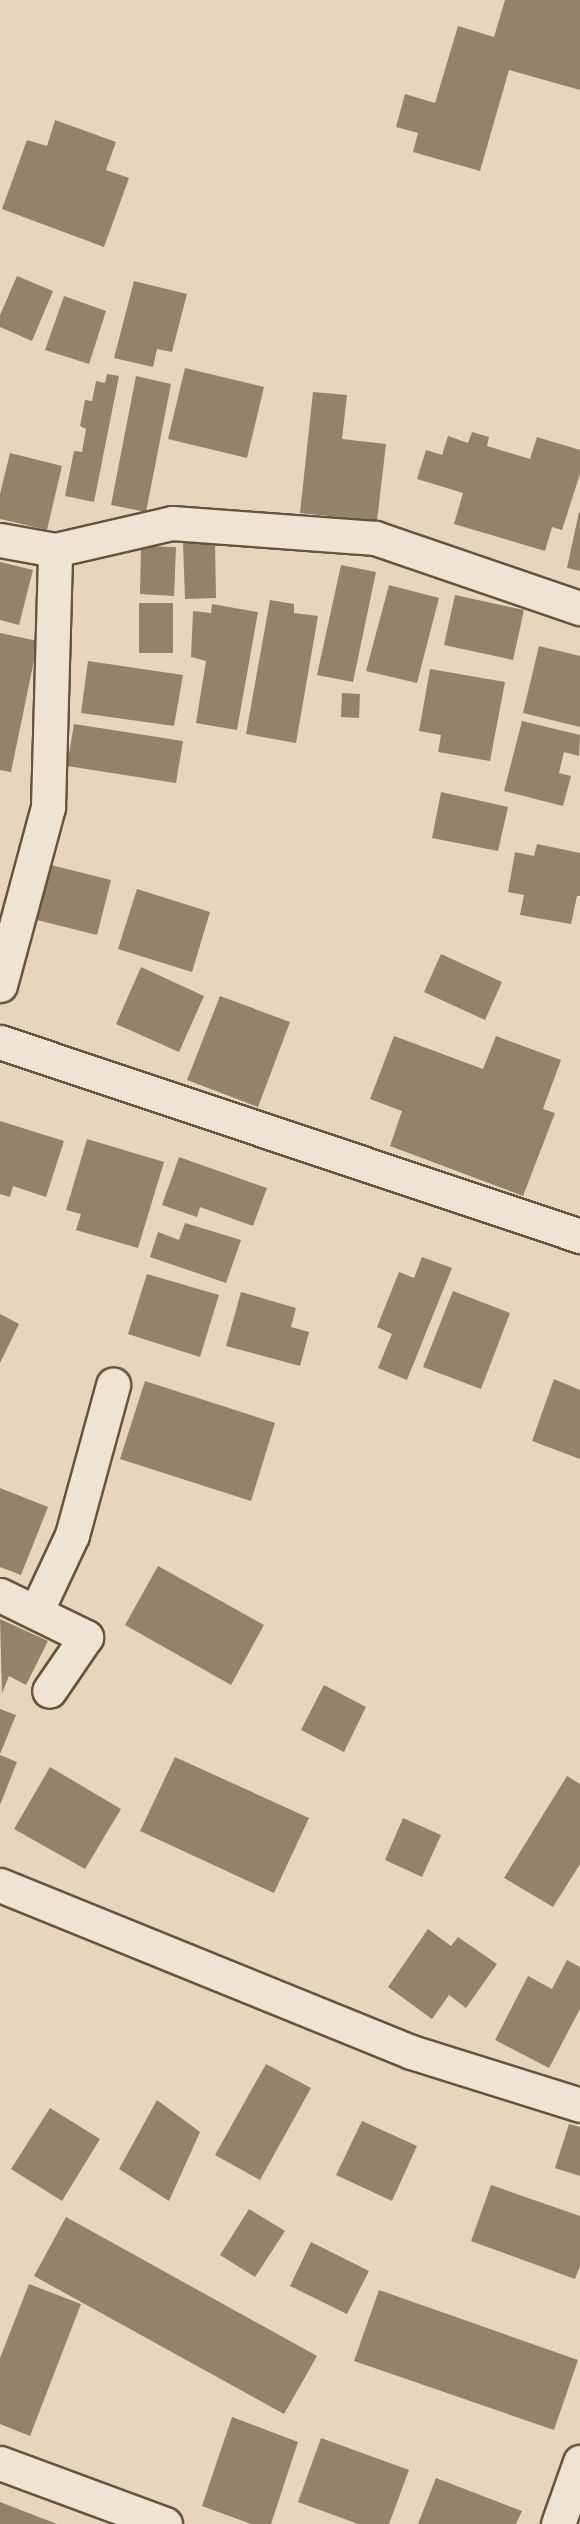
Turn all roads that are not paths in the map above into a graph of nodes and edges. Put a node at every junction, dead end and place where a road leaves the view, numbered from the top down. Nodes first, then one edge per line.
1 (0, 540) edge
2 (55, 550) junction
3 (580, 608) edge
4 (0, 985) edge
5 (0, 1042) edge
6 (580, 1236) edge
7 (112, 1385) dead end
8 (0, 1595) edge
9 (36, 1612) junction
10 (49, 1691) dead end
11 (0, 1885) edge
12 (580, 2105) edge
13 (580, 2462) edge
14 (0, 2463) edge
15 (165, 2524) edge
16 (558, 2524) edge

1 - 2 street
2 - 3 street
2 - 4 street
5 - 6 street
7 - 9 street
8 - 9 street
9 - 10 street
11 - 12 street
13 - 16 street
14 - 15 street

